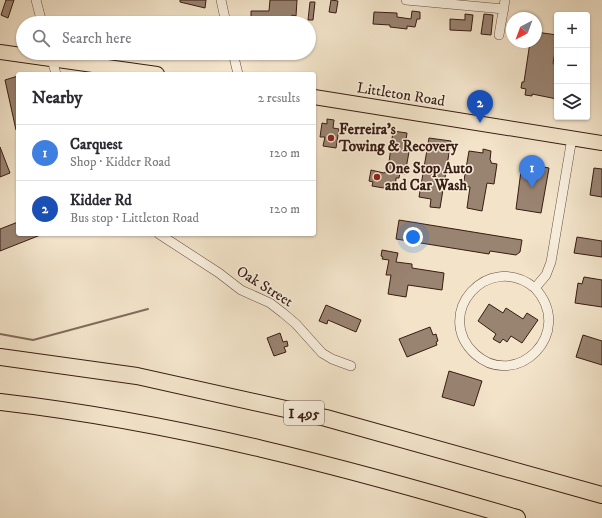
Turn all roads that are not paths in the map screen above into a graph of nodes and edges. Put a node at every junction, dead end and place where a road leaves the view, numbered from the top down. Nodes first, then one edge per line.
1 (36, 0) edge
2 (221, 0) edge
3 (406, 0) edge
4 (504, 4) edge
5 (40, 16) edge
6 (224, 16) edge
7 (499, 35) dead end
8 (0, 52) edge
9 (16, 53) edge
10 (52, 60) edge
11 (75, 60) edge
12 (235, 60) edge
13 (55, 72) edge
14 (145, 72) edge
15 (238, 72) edge
16 (316, 97) edge
17 (572, 138) junction
18 (602, 143) edge
19 (162, 236) edge
20 (535, 288) junction
21 (0, 357) edge
22 (352, 366) dead end
23 (0, 402) edge
24 (602, 495) edge
25 (518, 518) edge

1 - 5 street
2 - 6 street
3 - 4 street
4 - 7 street
8 - 9 main road
10 - 13 street
11 - 14 main road
12 - 15 street
16 - 17 main road, Littleton Road
17 - 18 main road, Littleton Road
17 - 20 street
19 - 22 street, Oak Street
20 - 20 street
21 - 24 highway, I 495
23 - 25 highway

